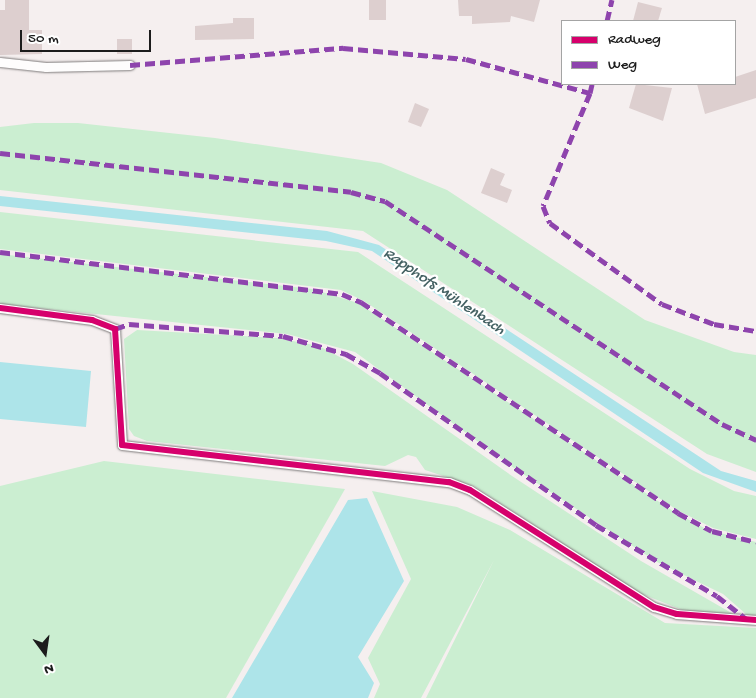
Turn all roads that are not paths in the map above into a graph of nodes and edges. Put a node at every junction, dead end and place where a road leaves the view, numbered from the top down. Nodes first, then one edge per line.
1 (0, 62) edge
2 (130, 64) dead end
3 (0, 308) edge
4 (756, 620) edge

1 - 2 lane
3 - 4 lane

